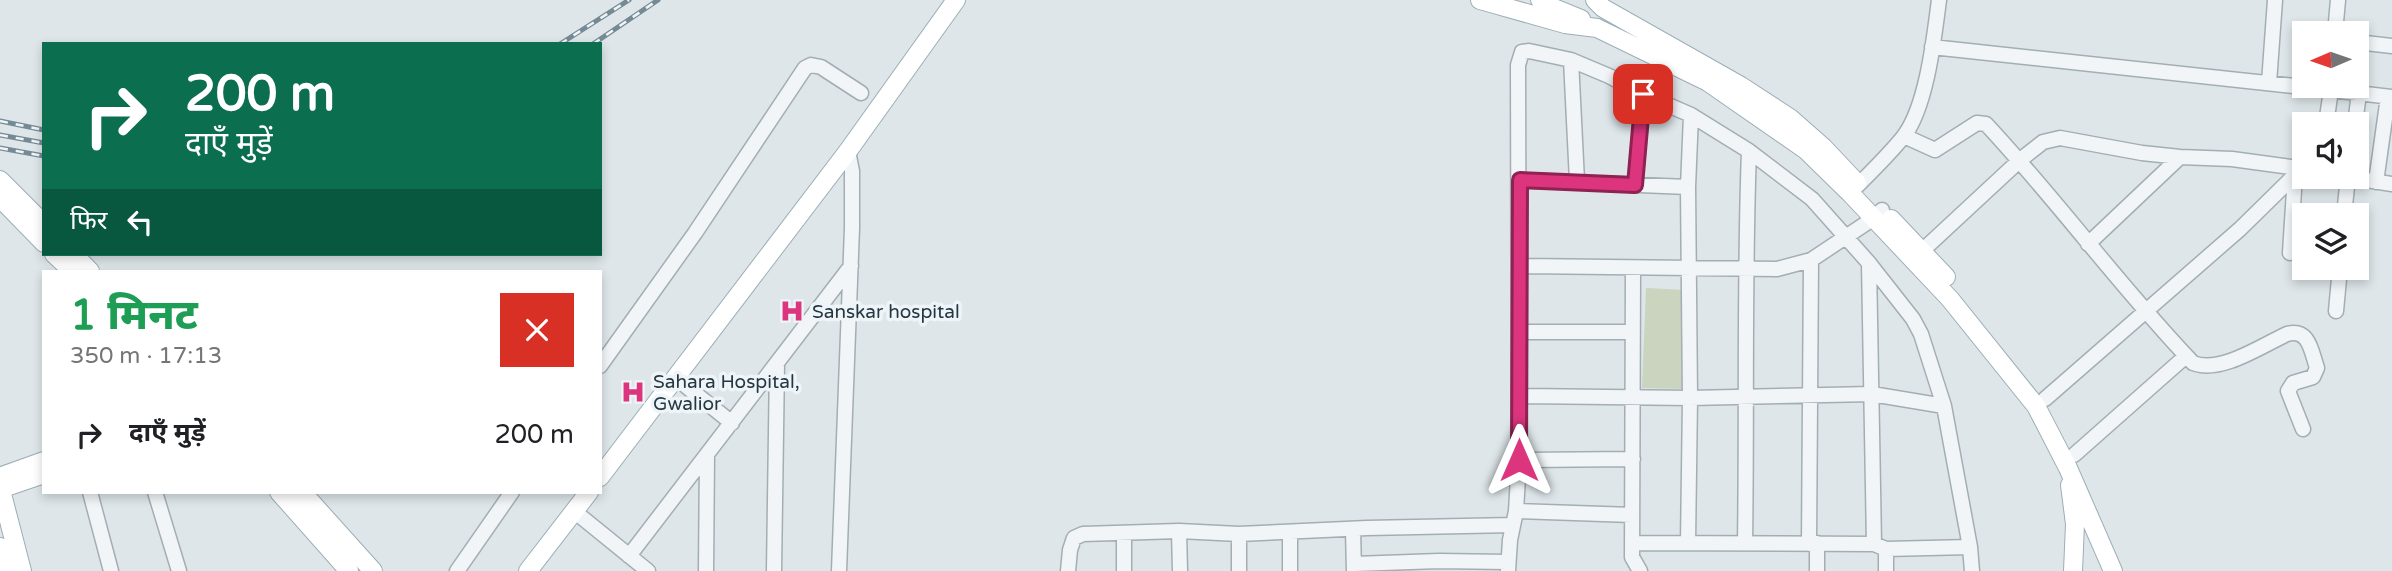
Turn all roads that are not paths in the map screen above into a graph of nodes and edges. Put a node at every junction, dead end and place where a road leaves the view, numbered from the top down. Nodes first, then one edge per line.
1 (956, 0) edge
2 (1480, 0) edge
3 (1540, 0) edge
4 (1939, 0) edge
5 (2275, 0) edge
6 (2338, 0) edge
7 (1587, 5) edge
8 (2337, 21) edge
9 (1597, 28) junction
10 (2370, 43) edge
11 (2392, 46) edge
12 (1932, 47) junction
13 (1572, 60) junction
14 (2269, 83) junction
15 (2292, 85) edge
16 (861, 93) dead end
17 (1643, 94) junction
18 (2370, 94) edge
19 (2390, 97) edge
20 (1691, 115) junction
21 (1904, 136) junction
22 (848, 151) junction
23 (1749, 151) junction
24 (2180, 158) junction
25 (2020, 160) junction
26 (2292, 169) edge
27 (0, 180) edge
28 (1520, 180) junction
29 (2292, 180) edge
30 (1577, 181) junction
31 (2369, 181) edge
32 (2376, 182) junction
33 (2392, 184) edge
34 (1635, 185) junction
35 (1688, 187) junction
36 (1854, 189) junction
37 (2299, 189) edge
38 (0, 198) edge
39 (0, 208) edge
40 (1878, 214) junction
41 (42, 222) edge
42 (1845, 236) junction
43 (42, 241) edge
44 (2088, 244) junction
45 (42, 251) edge
46 (1922, 251) junction
47 (2290, 253) dead end
48 (47, 256) edge
49 (56, 256) edge
50 (75, 256) edge
51 (1811, 260) junction
52 (1869, 263) junction
53 (851, 266) junction
54 (1520, 266) junction
55 (1633, 268) junction
56 (1688, 268) junction
57 (60, 270) edge
58 (71, 270) edge
59 (89, 270) edge
60 (1745, 271) junction
61 (2339, 280) edge
62 (2143, 311) junction
63 (2336, 311) dead end
64 (1520, 332) junction
65 (1633, 332) junction
66 (2186, 356) junction
67 (602, 363) edge
68 (778, 363) junction
69 (677, 378) junction
70 (1872, 394) junction
71 (1519, 396) junction
72 (1748, 396) junction
73 (1810, 396) junction
74 (1633, 397) junction
75 (1690, 398) junction
76 (2045, 399) junction
77 (1944, 406) junction
78 (732, 423) junction
79 (2303, 429) dead end
80 (707, 454) junction
81 (1633, 459) junction
82 (1519, 460) junction
83 (2071, 461) junction
84 (42, 462) edge
85 (602, 474) edge
86 (42, 475) edge
87 (2, 485) edge
88 (91, 494) edge
89 (156, 494) edge
90 (281, 494) edge
91 (304, 494) edge
92 (511, 494) edge
93 (587, 494) edge
94 (574, 511) junction
95 (1632, 515) junction
96 (1515, 518) junction
97 (1353, 530) junction
98 (1179, 531) junction
99 (1290, 532) junction
100 (1124, 533) junction
101 (1239, 534) junction
102 (1632, 543) junction
103 (1688, 543) junction
104 (1745, 543) junction
105 (1813, 544) junction
106 (0, 547) edge
107 (1880, 547) junction
108 (1970, 547) junction
109 (629, 556) junction
110 (1460, 566) edge
111 (1508, 567) edge
112 (1354, 568) edge
113 (6, 571) edge
114 (22, 571) edge
115 (111, 571) edge
116 (179, 571) edge
117 (349, 571) edge
118 (373, 571) edge
119 (457, 571) edge
120 (528, 571) edge
121 (648, 571) edge
122 (706, 571) edge
123 (774, 571) edge
124 (839, 571) edge
125 (1068, 571) edge
126 (1124, 571) edge
127 (1180, 571) edge
128 (1239, 571) edge
129 (1290, 571) edge
130 (1640, 571) edge
131 (1817, 571) edge
132 (1886, 571) edge
133 (1972, 571) edge
134 (2074, 571) edge
135 (2113, 571) edge
136 (2125, 571) edge

1 - 22 main road
2 - 9 main road
3 - 7 main road
4 - 12 street
5 - 14 street
6 - 8 street
7 - 9 main road
7 - 36 main road
9 - 36 main road
10 - 11 street
12 - 14 street
12 - 21 street
13 - 17 street
13 - 28 street
13 - 30 street
14 - 15 street
16 - 67 street
17 - 20 street
17 - 34 street
18 - 19 street
19 - 32 street
20 - 23 street
20 - 35 street
21 - 25 street
21 - 36 street
22 - 53 street
22 - 69 main road
23 - 42 street
23 - 60 street
24 - 25 street
24 - 26 street
24 - 44 street
25 - 44 street
25 - 46 street
27 - 41 main road
28 - 30 street
28 - 54 street
29 - 62 street
30 - 34 street
31 - 32 street
32 - 33 street
34 - 35 street
35 - 56 street
36 - 40 main road
37 - 47 street
38 - 43 main road
39 - 45 street
40 - 42 street
40 - 46 main road
40 - 83 main road
42 - 51 street
42 - 52 street
44 - 62 street
46 - 76 main road
48 - 57 street
49 - 58 main road
50 - 59 main road
51 - 60 street
51 - 73 street
52 - 70 street
52 - 77 street
53 - 68 street
53 - 124 street
54 - 55 street
54 - 64 street
55 - 56 street
55 - 65 street
56 - 60 street
56 - 75 street
60 - 72 street
61 - 63 street
62 - 66 street
62 - 76 street
64 - 65 street
64 - 71 street
65 - 74 street
66 - 79 street
66 - 83 street
68 - 78 street
68 - 123 street
69 - 78 street
69 - 85 main road
70 - 73 street
70 - 77 street
70 - 107 street
71 - 74 street
71 - 82 street
72 - 73 street
72 - 75 street
72 - 104 street
73 - 105 street
74 - 75 street
74 - 81 street
75 - 103 street
76 - 83 main road
77 - 108 street
78 - 80 street
80 - 109 street
80 - 122 street
81 - 82 street
81 - 95 street
82 - 96 street
83 - 134 main road
83 - 135 main road
83 - 136 main road
84 - 87 main road
86 - 87 main road
87 - 114 main road
88 - 115 street
89 - 116 street
90 - 117 main road
91 - 118 main road
92 - 119 street
93 - 94 main road
94 - 109 street
94 - 120 main road
95 - 96 street
95 - 102 street
96 - 97 street
96 - 111 street
97 - 99 street
97 - 112 street
98 - 100 street
98 - 101 street
98 - 127 street
99 - 101 street
99 - 129 street
100 - 125 street
100 - 126 street
101 - 128 street
102 - 103 street
102 - 130 street
103 - 104 street
104 - 105 street
105 - 107 street
105 - 131 street
106 - 113 main road
107 - 108 street
107 - 132 street
108 - 133 street
109 - 121 street
110 - 111 street
110 - 112 street

